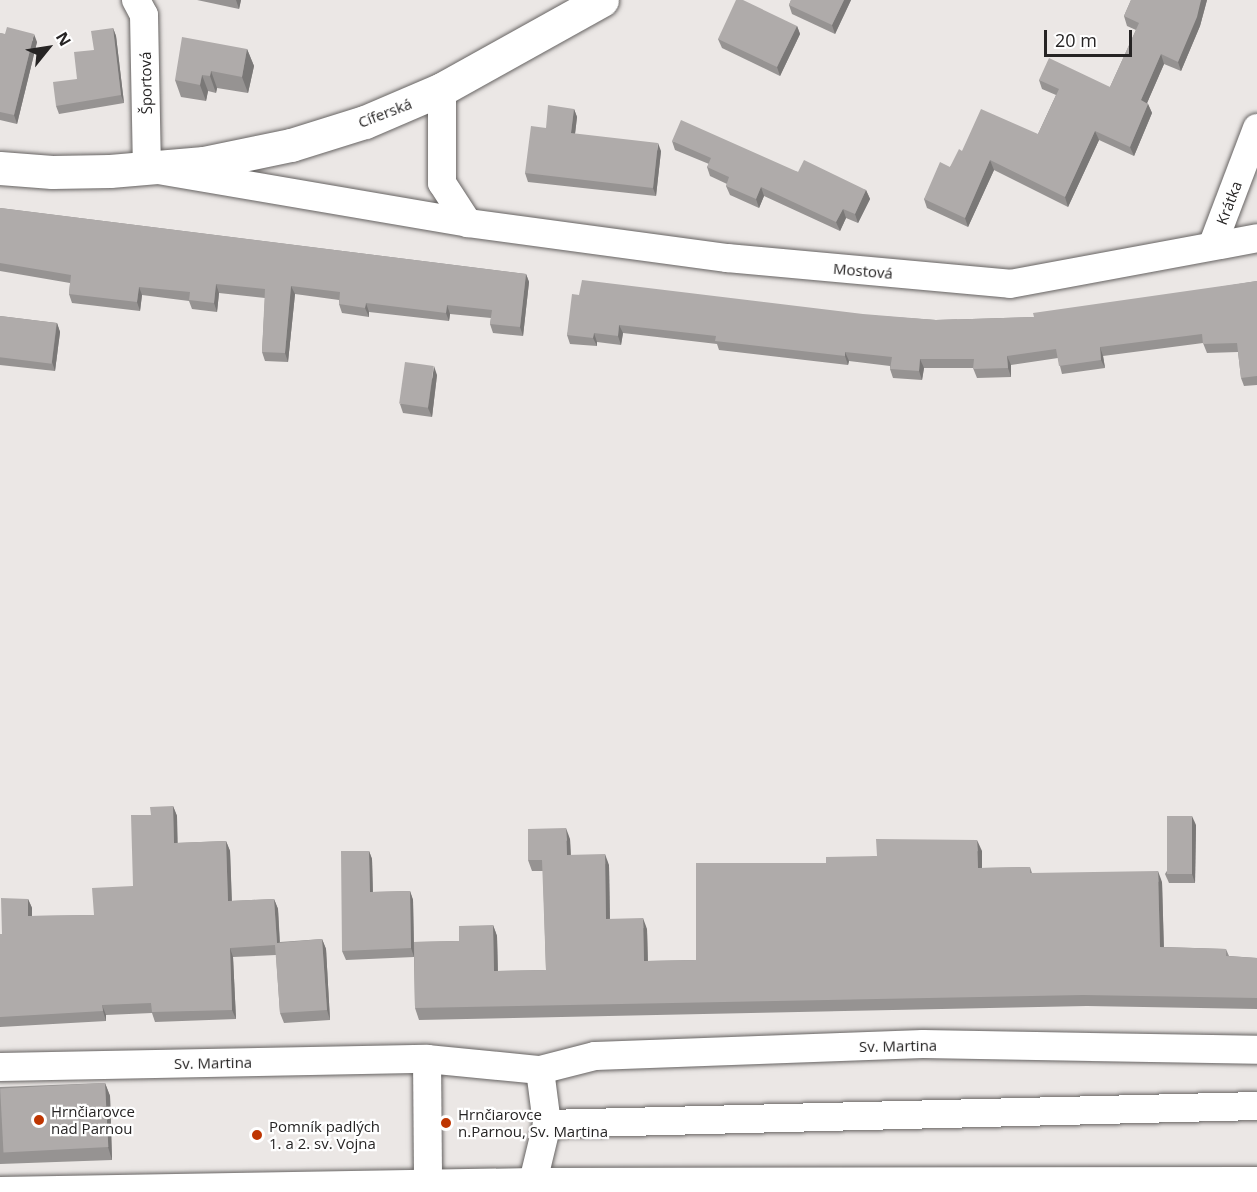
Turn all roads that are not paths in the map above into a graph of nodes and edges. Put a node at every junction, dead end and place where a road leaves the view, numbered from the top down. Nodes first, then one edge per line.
1 (136, 0) edge
2 (602, 0) edge
3 (442, 89) junction
4 (1257, 128) edge
5 (0, 168) edge
6 (147, 168) junction
7 (468, 223) junction
8 (1257, 238) edge
9 (1214, 244) junction
10 (1257, 1050) edge
11 (427, 1059) junction
12 (0, 1067) edge
13 (540, 1070) junction
14 (1257, 1106) edge
15 (547, 1124) junction
16 (1257, 1181) edge
17 (428, 1186) junction
18 (533, 1187) edge
19 (0, 1191) edge

1 - 6 street, Športová
2 - 3 street, Cíferská
3 - 6 street, Cíferská
3 - 7 street
4 - 9 street, Krátka
5 - 6 street, Cíferská
6 - 7 street, Cíferská
7 - 9 street, Mostová
8 - 9 street, Mostová
10 - 13 street, Sv. Martina
11 - 12 street, Sv. Martina
11 - 13 street, Sv. Martina
11 - 17 street
13 - 15 street
14 - 15 street
15 - 18 street
16 - 18 street
17 - 18 street
17 - 19 street

